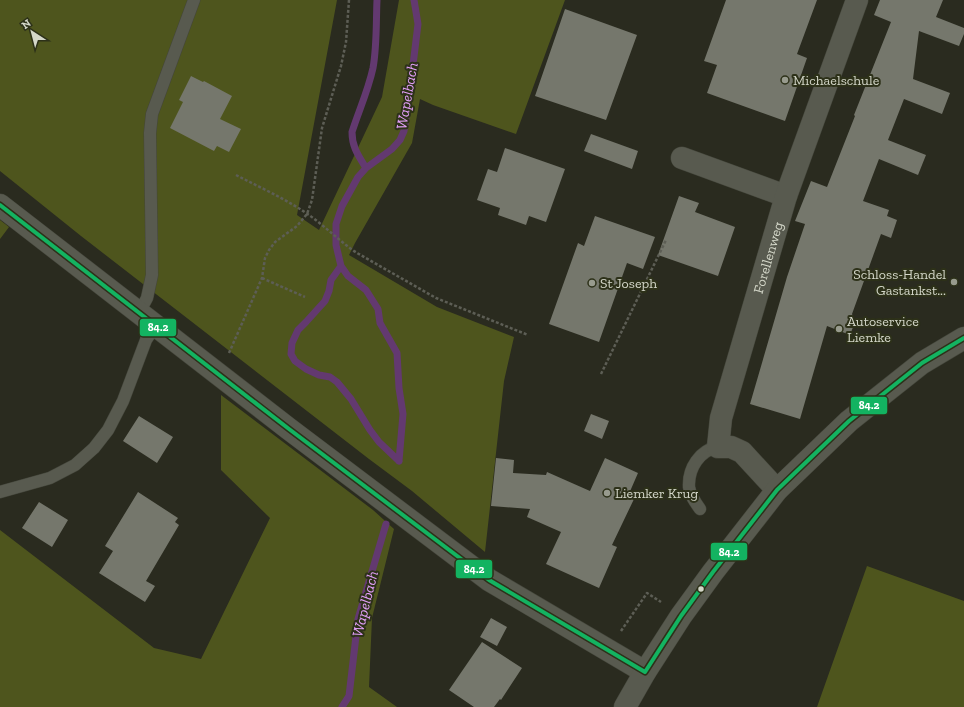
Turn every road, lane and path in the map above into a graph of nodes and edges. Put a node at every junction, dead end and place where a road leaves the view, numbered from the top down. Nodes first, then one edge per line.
1 (194, 0) edge
2 (349, 0) edge
3 (857, 0) edge
4 (682, 158) dead end
5 (236, 175) dead end
6 (786, 196) junction
7 (0, 205) edge
8 (307, 214) junction
9 (666, 240) dead end
10 (262, 278) junction
11 (306, 296) dead end
12 (148, 319) junction
13 (528, 335) dead end
14 (964, 338) edge
15 (220, 374) junction
16 (601, 374) dead end
17 (718, 447) junction
18 (777, 490) junction
19 (0, 492) edge
20 (700, 509) dead end
21 (647, 593) dead end
22 (609, 650) junction
23 (645, 672) junction
24 (625, 707) edge

1 - 12 lane
2 - 8 path
3 - 6 street, Forellenweg
4 - 6 street
5 - 8 path
6 - 17 street, Forellenweg
7 - 12 street
8 - 10 path
8 - 13 path
9 - 16 path
10 - 11 path
10 - 15 path
12 - 15 street
12 - 19 lane
14 - 18 street
15 - 22 street
17 - 18 street
17 - 20 lane
18 - 23 street
21 - 22 path
22 - 23 street
23 - 24 street

